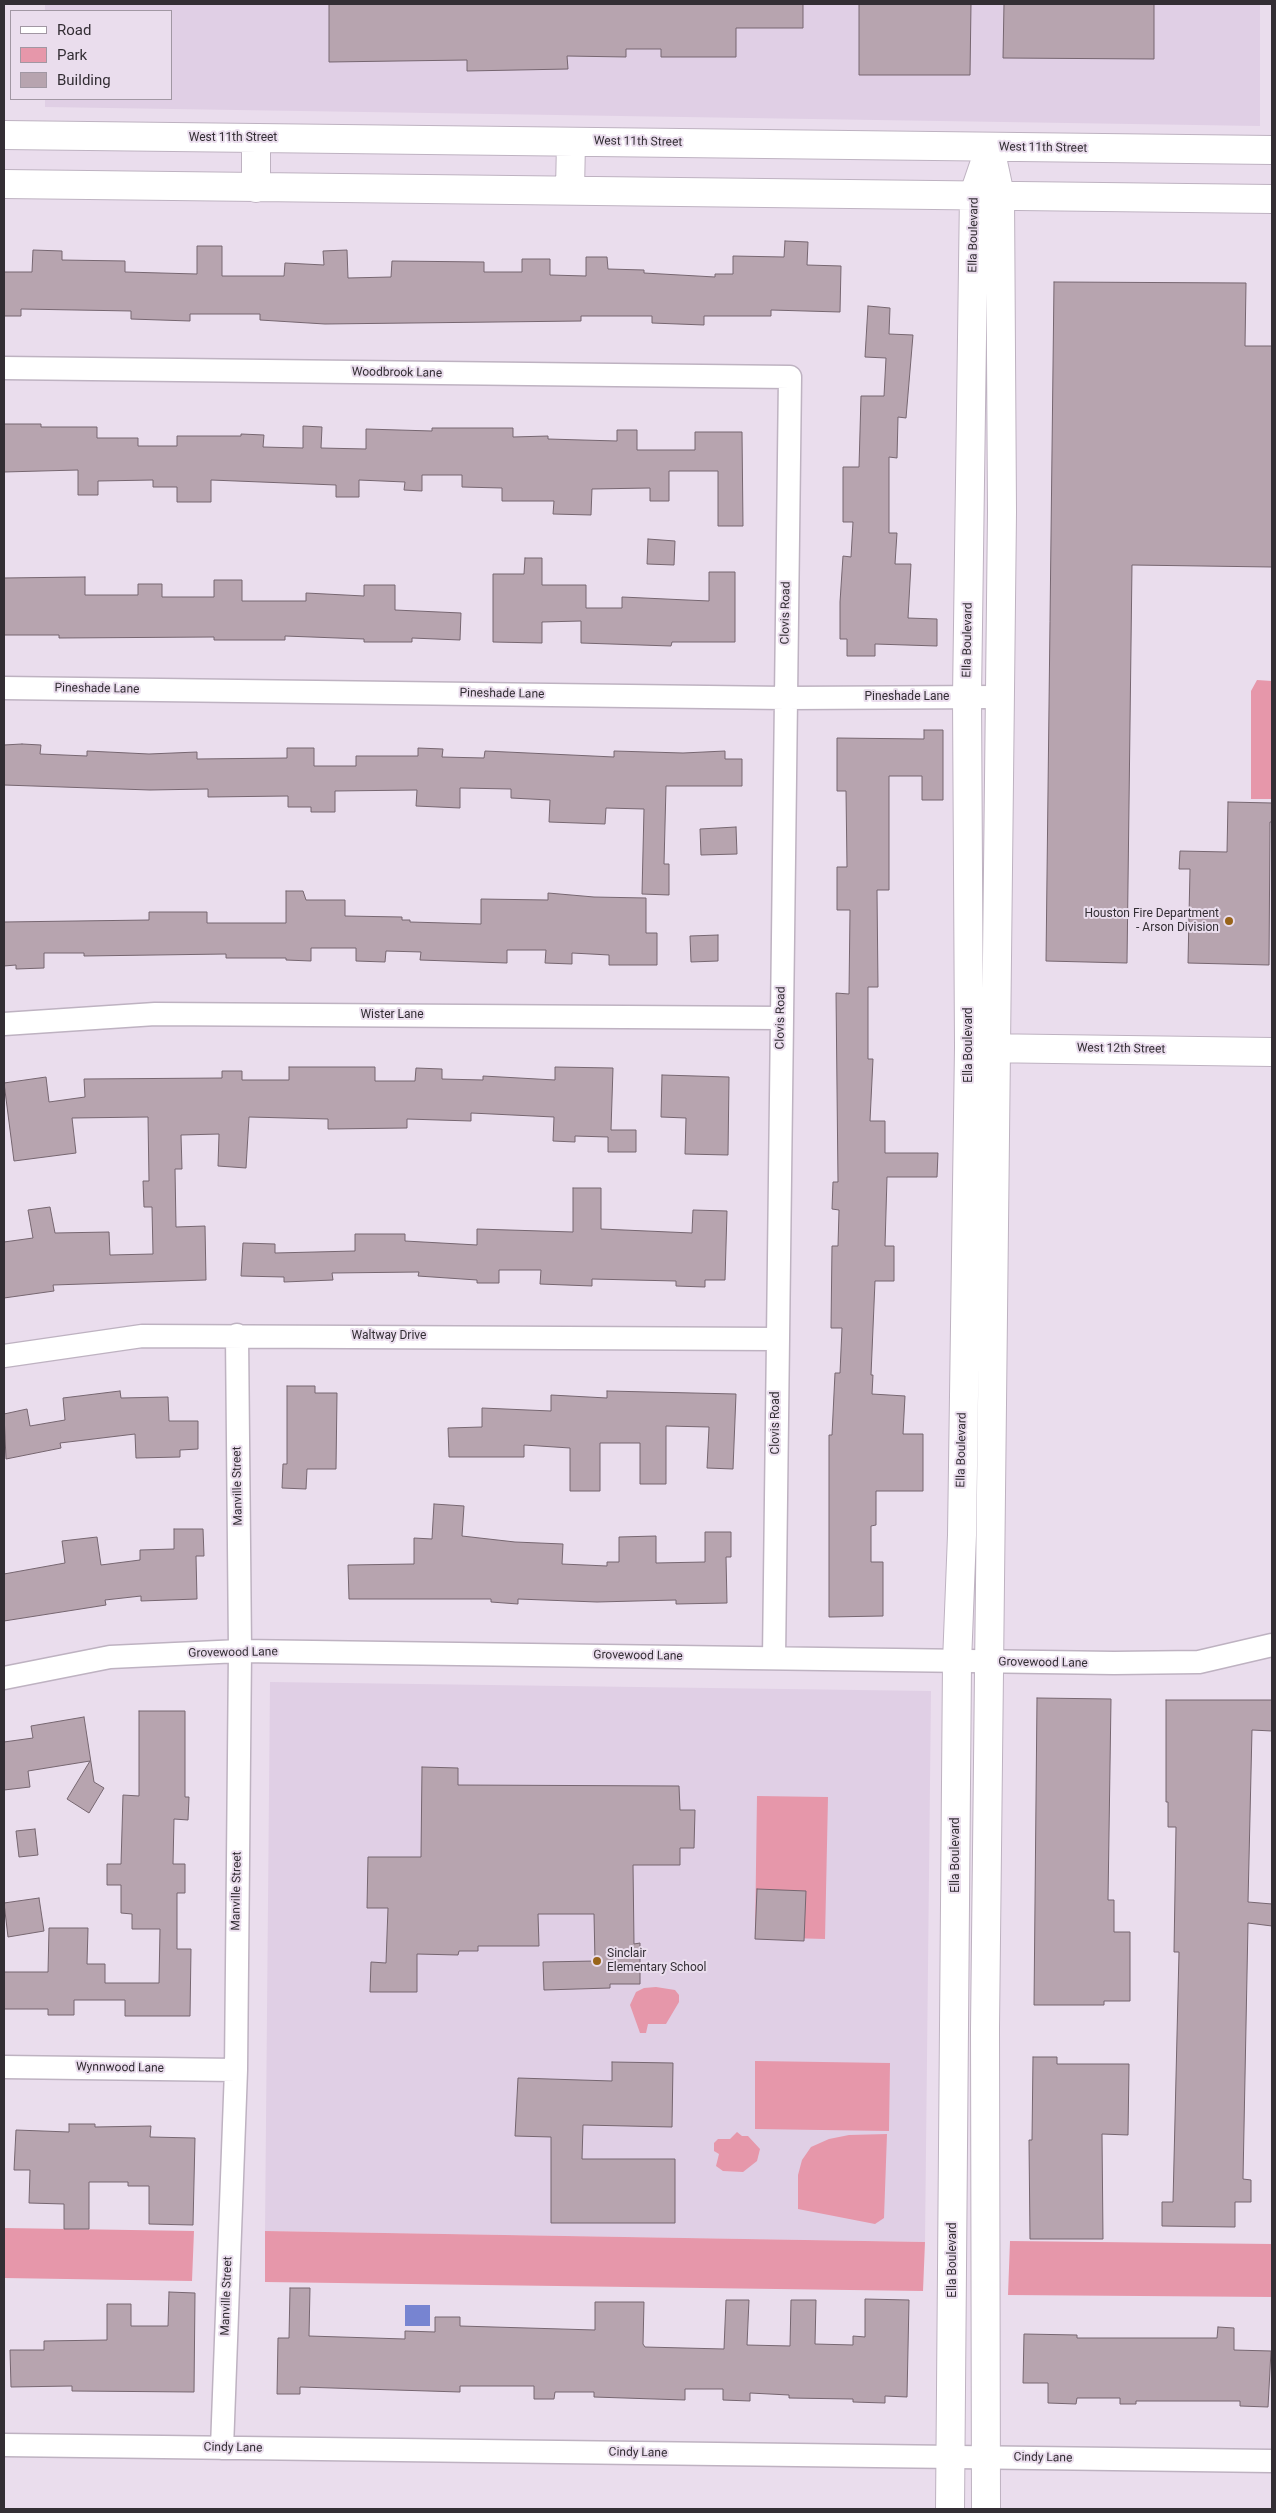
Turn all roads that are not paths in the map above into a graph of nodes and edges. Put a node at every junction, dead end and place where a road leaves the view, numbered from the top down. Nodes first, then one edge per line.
1 (4, 135) edge
2 (256, 138) junction
3 (571, 142) junction
4 (990, 147) junction
5 (1272, 150) edge
6 (4, 184) edge
7 (256, 188) junction
8 (570, 190) junction
9 (987, 195) junction
10 (1272, 198) edge
11 (4, 368) edge
12 (790, 377) joint
13 (4, 688) edge
14 (967, 697) junction
15 (1000, 697) junction
16 (785, 698) junction
17 (781, 1018) junction
18 (4, 1024) edge
19 (970, 1047) junction
20 (998, 1048) junction
21 (1272, 1052) edge
22 (237, 1335) junction
23 (776, 1339) junction
24 (4, 1356) edge
25 (1272, 1645) edge
26 (240, 1651) junction
27 (774, 1658) junction
28 (958, 1662) junction
29 (991, 1662) junction
30 (4, 1678) edge
31 (955, 2028) junction
32 (985, 2028) junction
33 (4, 2067) edge
34 (236, 2070) junction
35 (4, 2446) edge
36 (222, 2448) junction
37 (951, 2457) junction
38 (986, 2457) junction
39 (1272, 2461) edge
40 (950, 2509) edge
41 (986, 2509) edge

1 - 2 main road, West 11th Street
2 - 3 main road, West 11th Street
2 - 7 main road
3 - 4 main road, West 11th Street
3 - 8 main road
4 - 5 main road, West 11th Street
4 - 9 main road, Ella Boulevard
6 - 7 main road
7 - 8 main road
8 - 9 main road
9 - 10 main road
9 - 14 main road, Ella Boulevard
9 - 15 main road, Ella Boulevard
11 - 12 street, Woodbrook Lane
12 - 16 street, Clovis Road
13 - 16 street, Pineshade Lane
14 - 15 street, Pineshade Lane
14 - 16 street, Pineshade Lane
14 - 19 main road, Ella Boulevard
15 - 20 main road, Ella Boulevard
16 - 17 street, Clovis Road
17 - 18 street, Wister Lane
17 - 23 street, Clovis Road
19 - 20 main road, West 12th Street
19 - 28 main road, Ella Boulevard
20 - 21 main road, West 12th Street
20 - 29 main road, Ella Boulevard
22 - 23 street, Waltway Drive
22 - 24 street, Waltway Drive
22 - 26 street, Manville Street
23 - 27 street, Clovis Road
25 - 29 street, Grovewood Lane
26 - 27 street, Grovewood Lane
26 - 30 street, Grovewood Lane
26 - 34 street, Manville Street
27 - 28 street, Grovewood Lane
28 - 29 street, Grovewood Lane
28 - 31 main road, Ella Boulevard
29 - 32 main road, Ella Boulevard
31 - 32 main road
31 - 37 main road, Ella Boulevard
32 - 38 main road, Ella Boulevard
33 - 34 street, Wynnwood Lane
34 - 36 street, Manville Street
35 - 36 street, Cindy Lane
36 - 37 street, Cindy Lane
37 - 38 street, Cindy Lane
37 - 40 main road, Ella Boulevard
38 - 39 street, Cindy Lane
38 - 41 main road, Ella Boulevard

